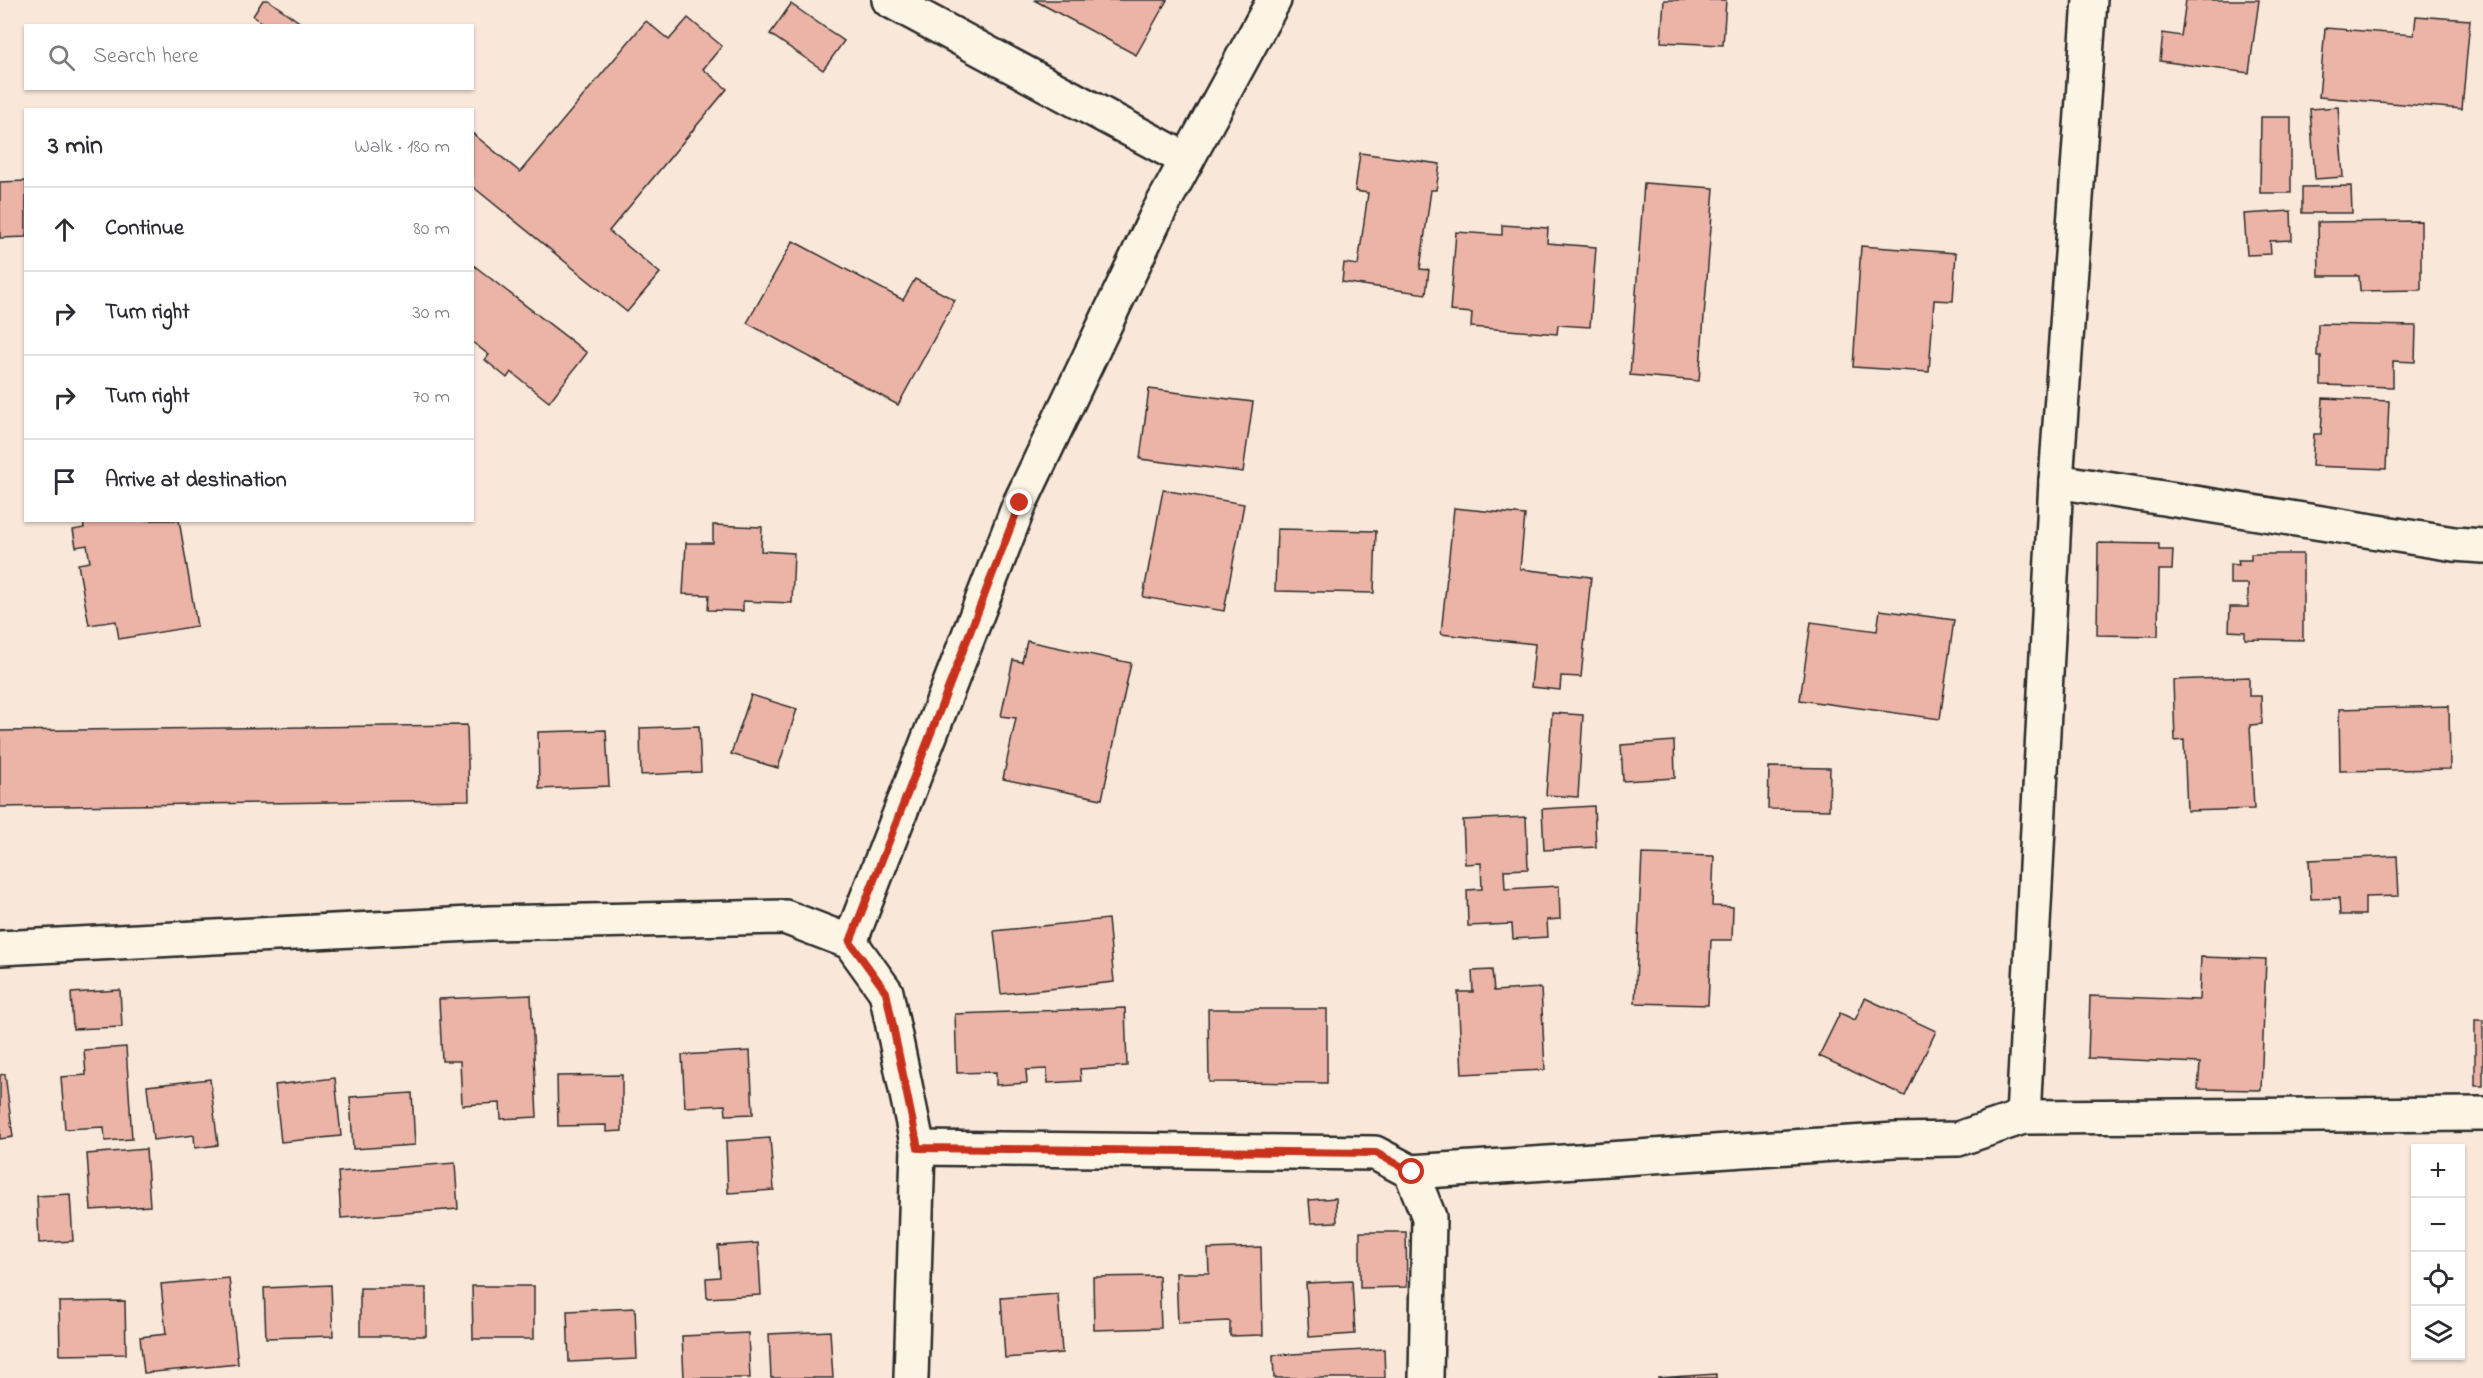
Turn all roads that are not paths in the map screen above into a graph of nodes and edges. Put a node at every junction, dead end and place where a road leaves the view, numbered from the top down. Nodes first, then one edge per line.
1 (889, 0) edge
2 (1274, 0) edge
3 (2090, 0) edge
4 (1187, 160) junction
5 (2056, 481) junction
6 (2483, 546) edge
7 (850, 942) junction
8 (0, 948) edge
9 (2483, 1114) edge
10 (2023, 1117) junction
11 (918, 1148) junction
12 (1412, 1172) junction
13 (911, 1378) edge
14 (1426, 1378) edge

1 - 4 street
2 - 4 street
3 - 5 street
4 - 7 street
5 - 6 street
5 - 10 street
7 - 8 street
7 - 11 street
9 - 10 street
10 - 12 street
11 - 12 street
11 - 13 street
12 - 14 street

